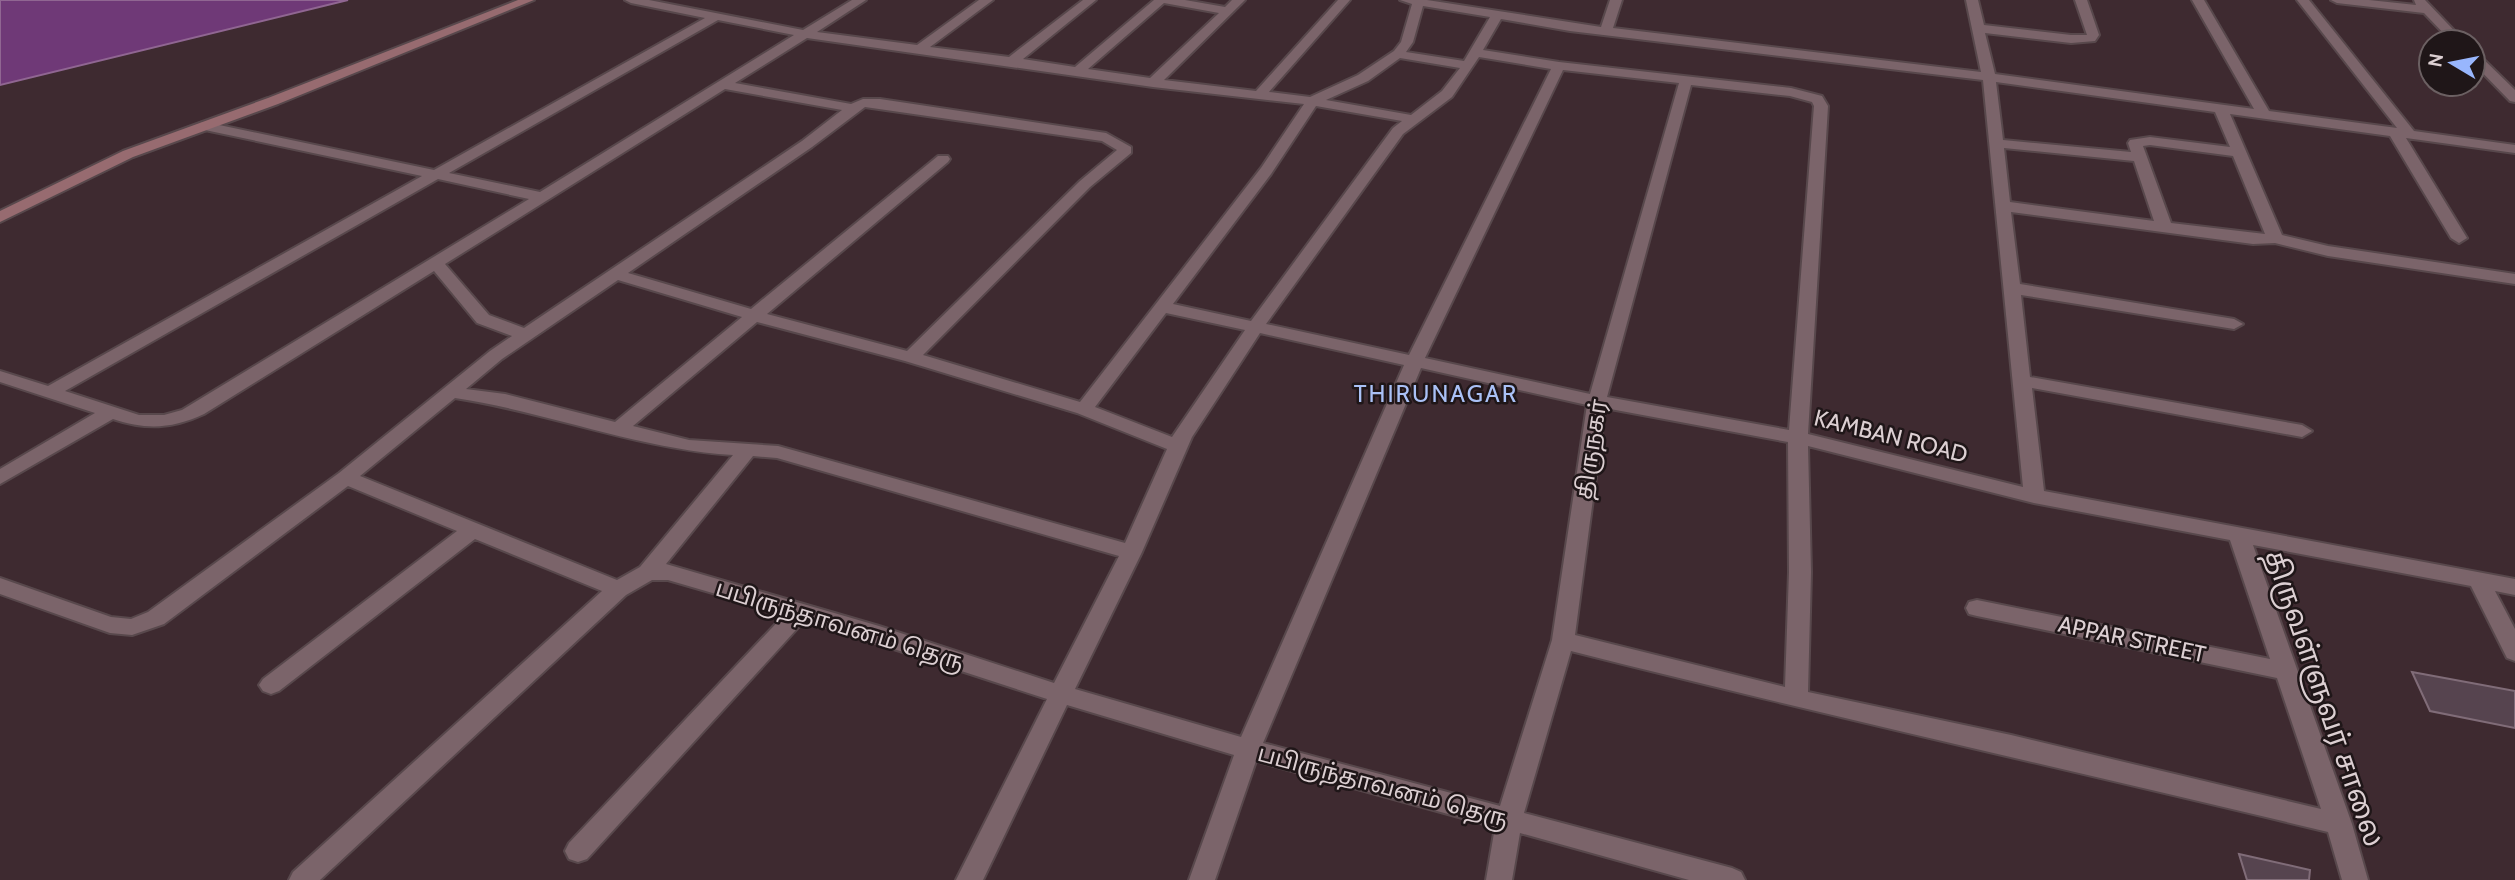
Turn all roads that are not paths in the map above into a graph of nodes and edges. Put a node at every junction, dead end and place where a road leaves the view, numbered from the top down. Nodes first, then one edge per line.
1 (528, 0) edge
2 (631, 0) edge
3 (860, 0) edge
4 (987, 0) edge
5 (1090, 0) edge
6 (1163, 0) edge
7 (1239, 0) edge
8 (1344, 0) edge
9 (1616, 0) edge
10 (1972, 0) edge
11 (2081, 0) edge
12 (2198, 0) edge
13 (2303, 0) edge
14 (2337, 0) edge
15 (2419, 0) edge
16 (1414, 1) edge
17 (2429, 10) junction
18 (1228, 11) junction
19 (717, 16) junction
20 (1497, 16) junction
21 (1978, 28) junction
22 (2446, 28) edge
23 (1606, 31) junction
24 (806, 34) junction
25 (919, 49) junction
26 (1398, 54) junction
27 (1472, 59) junction
28 (1012, 61) junction
29 (1559, 66) junction
30 (2487, 70) edge
31 (1077, 72) junction
32 (1989, 77) junction
33 (1686, 80) junction
34 (1153, 83) junction
35 (723, 85) junction
36 (1260, 94) junction
37 (2515, 98) edge
38 (1312, 101) junction
39 (853, 108) junction
40 (2221, 109) junction
41 (2264, 115) junction
42 (1412, 119) junction
43 (205, 126) junction
44 (2402, 133) junction
45 (1995, 143) junction
46 (2515, 149) edge
47 (2239, 152) junction
48 (2139, 157) junction
49 (943, 159) dead end
50 (434, 174) junction
51 (542, 197) junction
52 (2002, 205) junction
53 (0, 217) edge
54 (2164, 227) junction
55 (2275, 238) junction
56 (2459, 238) dead end
57 (436, 263) junction
58 (615, 274) junction
59 (2515, 279) edge
60 (2011, 288) junction
61 (1163, 307) junction
62 (755, 316) junction
63 (2234, 324) dead end
64 (1257, 325) junction
65 (525, 335) junction
66 (911, 357) junction
67 (1415, 361) junction
68 (0, 376) edge
69 (2021, 380) junction
70 (52, 391) junction
71 (450, 392) junction
72 (1597, 401) junction
73 (1084, 409) junction
74 (112, 411) junction
75 (619, 428) junction
76 (2302, 431) dead end
77 (1798, 438) junction
78 (1178, 446) junction
79 (750, 448) junction
80 (0, 478) edge
81 (346, 478) junction
82 (2034, 496) junction
83 (473, 530) junction
84 (2239, 535) junction
85 (1131, 552) junction
86 (648, 572) junction
87 (2479, 580) junction
88 (0, 586) edge
89 (2515, 587) edge
90 (618, 589) junction
91 (1977, 608) dead end
92 (801, 611) junction
93 (1563, 640) junction
94 (2515, 652) edge
95 (2286, 671) junction
96 (271, 685) dead end
97 (1060, 694) junction
98 (1796, 699) junction
99 (1248, 749) junction
100 (1508, 819) junction
101 (2339, 824) junction
102 (578, 851) dead end
103 (302, 880) edge
104 (968, 880) edge
105 (1202, 880) edge
106 (1499, 880) edge
107 (1732, 880) edge
108 (2355, 880) edge

1 - 43 main road
2 - 19 street
3 - 24 street
4 - 25 street
5 - 28 street
6 - 18 street
6 - 31 street
7 - 18 street
8 - 36 street
9 - 23 street
10 - 21 street
11 - 21 street
12 - 41 street
13 - 44 street
14 - 17 street
15 - 17 street
16 - 20 street
16 - 26 street
17 - 22 street
18 - 34 street
19 - 24 street
19 - 50 street
20 - 23 street
20 - 27 street
21 - 32 street
23 - 32 street
24 - 25 street
24 - 35 street
25 - 28 street
26 - 27 street
26 - 38 street
27 - 29 street
27 - 42 street
28 - 31 street
29 - 33 street
29 - 67 street
30 - 37 street
31 - 34 street
32 - 40 street
32 - 45 street
33 - 72 street, திருநகர்
33 - 77 street
34 - 36 street
35 - 39 street
35 - 51 street
36 - 38 street
38 - 42 street
38 - 61 street
39 - 58 street
39 - 66 street
40 - 41 street
40 - 47 street
41 - 44 street
42 - 64 street
43 - 50 street
43 - 53 main road
44 - 46 street
44 - 56 street
45 - 48 street
45 - 52 street
47 - 48 street
47 - 55 street
48 - 54 street
49 - 62 street
50 - 51 street
50 - 70 street
51 - 57 street
52 - 54 street
52 - 60 street
54 - 55 street
55 - 59 street
57 - 65 street
57 - 74 street
58 - 62 street
58 - 65 street
60 - 63 street
60 - 69 street
61 - 64 street, KAMBAN ROAD
61 - 73 street
62 - 66 street
62 - 75 street
64 - 67 street, KAMBAN ROAD
64 - 78 street
65 - 71 street
66 - 73 street
67 - 72 street, KAMBAN ROAD
67 - 99 street
68 - 70 street
69 - 76 street
69 - 82 street
70 - 74 street
71 - 75 street
71 - 81 street
72 - 77 street, KAMBAN ROAD
72 - 93 street, திருநகர்
73 - 78 street
74 - 80 street
75 - 79 street
77 - 82 street, KAMBAN ROAD
77 - 98 street
78 - 85 street
79 - 85 street
79 - 86 street
81 - 83 street
81 - 88 street
82 - 84 street, KAMBAN ROAD
83 - 90 street
83 - 96 street
84 - 87 street, KAMBAN ROAD
84 - 95 street, திருவள்ளுவர் சாலை
85 - 97 street
86 - 90 street
86 - 92 street, பபிருந்தாவனம் தெரு
87 - 89 street, KAMBAN ROAD
87 - 94 street
90 - 103 street
91 - 95 street, APPAR STREET
92 - 97 street, பபிருந்தாவனம் தெரு
92 - 102 street
93 - 98 street
93 - 100 street, திருநகர்
95 - 101 street, திருவள்ளுவர் சாலை
97 - 99 street, பபிருந்தாவனம் தெரு
97 - 104 street
98 - 101 street
99 - 100 street, பபிருந்தாவனம் தெரு
99 - 105 street
100 - 106 street, திருநகர்
100 - 107 street, பபிருந்தாவனம் தெரு
101 - 108 street, திருவள்ளுவர் சாலை

